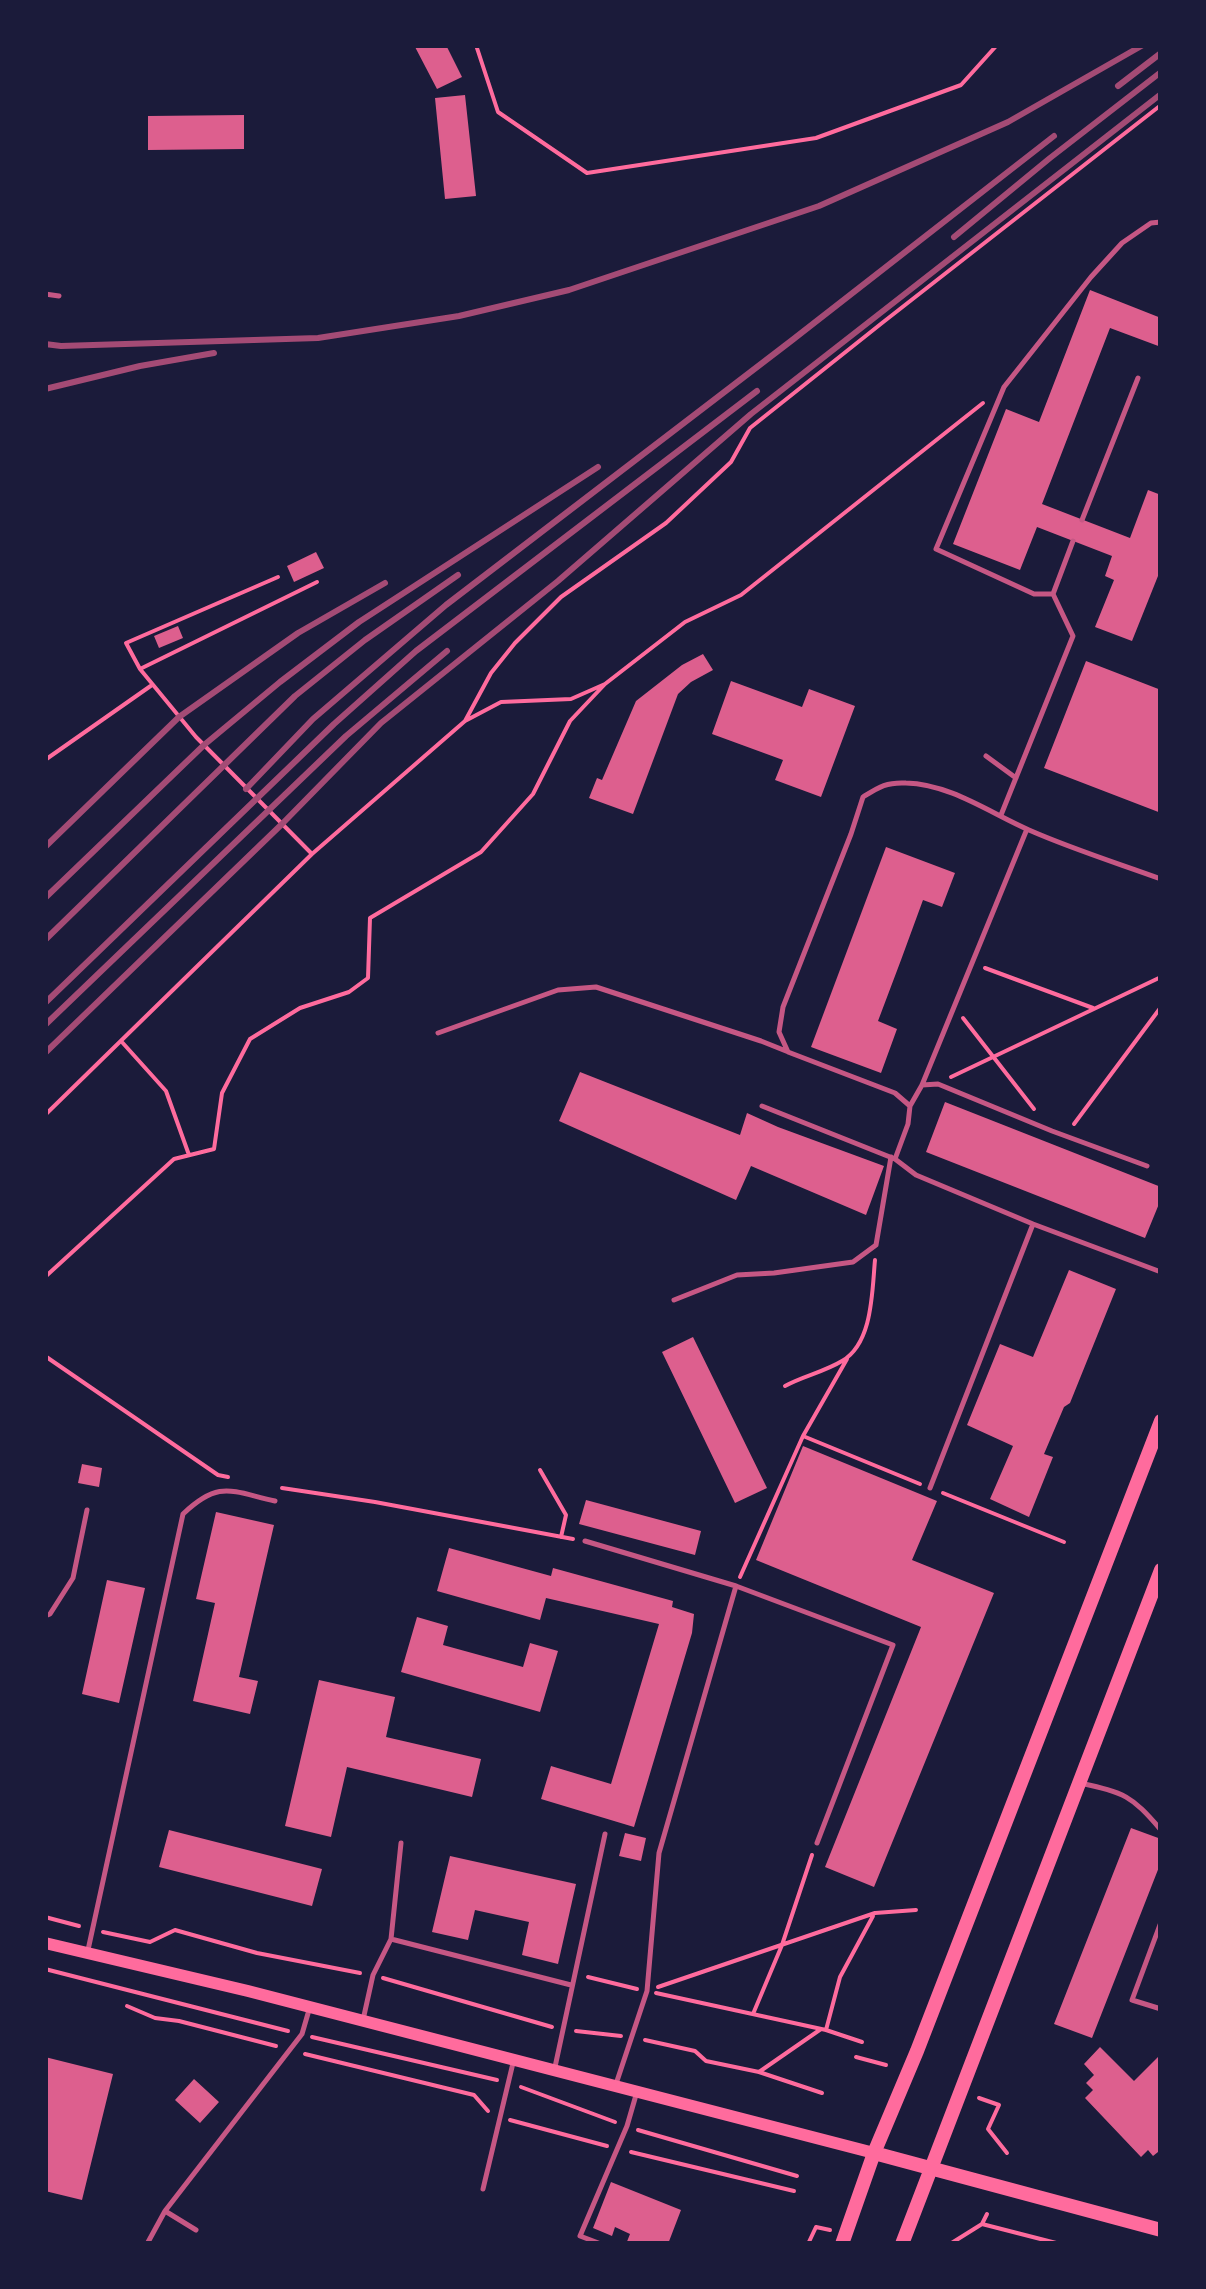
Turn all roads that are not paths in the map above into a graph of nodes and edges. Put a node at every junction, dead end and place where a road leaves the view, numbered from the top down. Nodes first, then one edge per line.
1 (1161, 222) edge
2 (45, 294) edge
3 (59, 296) dead end
4 (1138, 378) dead end
5 (1082, 520) dead end
6 (1074, 541) dead end
7 (1052, 594) junction
8 (986, 756) dead end
9 (1016, 778) junction
10 (1001, 815) junction
11 (1027, 829) junction
12 (1161, 880) edge
13 (438, 1033) dead end
14 (788, 1052) junction
15 (922, 1085) junction
16 (762, 1106) dead end
17 (910, 1106) junction
18 (893, 1158) junction
19 (1146, 1166) dead end
20 (1033, 1224) junction
21 (1161, 1272) edge
22 (674, 1300) dead end
23 (1161, 1421) edge
24 (930, 1488) dead end
25 (275, 1501) dead end
26 (87, 1510) dead end
27 (585, 1541) road end
28 (1161, 1570) edge
29 (736, 1586) junction
30 (45, 1616) edge
31 (1079, 1783) junction
32 (1161, 1830) edge
33 (605, 1834) dead end
34 (816, 1842) road end
35 (401, 1844) dead end
36 (1161, 1922) edge
37 (391, 1939) junction
38 (45, 1943) edge
39 (88, 1953) junction
40 (572, 1985) junction
41 (310, 2008) junction
42 (1161, 2009) edge
43 (363, 2021) junction
44 (514, 2060) junction
45 (554, 2070) junction
46 (615, 2086) junction
47 (637, 2092) junction
48 (874, 2153) junction
49 (931, 2168) junction
50 (483, 2189) dead end
51 (165, 2211) junction
52 (196, 2230) dead end
53 (1161, 2230) edge
54 (148, 2244) edge
55 (602, 2244) edge
56 (842, 2244) edge
57 (902, 2244) edge

1 - 7 lane
2 - 3 lane
4 - 5 lane
6 - 7 lane
7 - 9 lane
8 - 9 lane
9 - 10 lane
10 - 11 lane
10 - 14 lane
11 - 12 lane
11 - 15 lane
13 - 14 lane
14 - 17 lane
15 - 17 lane
15 - 19 lane
16 - 18 lane
17 - 18 lane
18 - 20 lane
18 - 22 lane
20 - 21 lane
20 - 24 lane
23 - 48 main road
25 - 39 lane
26 - 30 lane
27 - 29 lane
28 - 31 main road
29 - 34 lane
29 - 46 lane
31 - 32 lane
31 - 49 main road
33 - 40 lane
35 - 37 lane
36 - 42 lane
37 - 40 lane
37 - 43 lane
38 - 39 main road
39 - 41 main road
40 - 45 lane
41 - 43 main road
41 - 51 lane
43 - 44 main road
44 - 45 main road
44 - 50 lane
45 - 46 main road
46 - 47 main road
47 - 48 main road
47 - 55 lane
48 - 49 main road
48 - 56 main road
49 - 53 main road
49 - 57 main road
51 - 52 lane
51 - 54 lane

